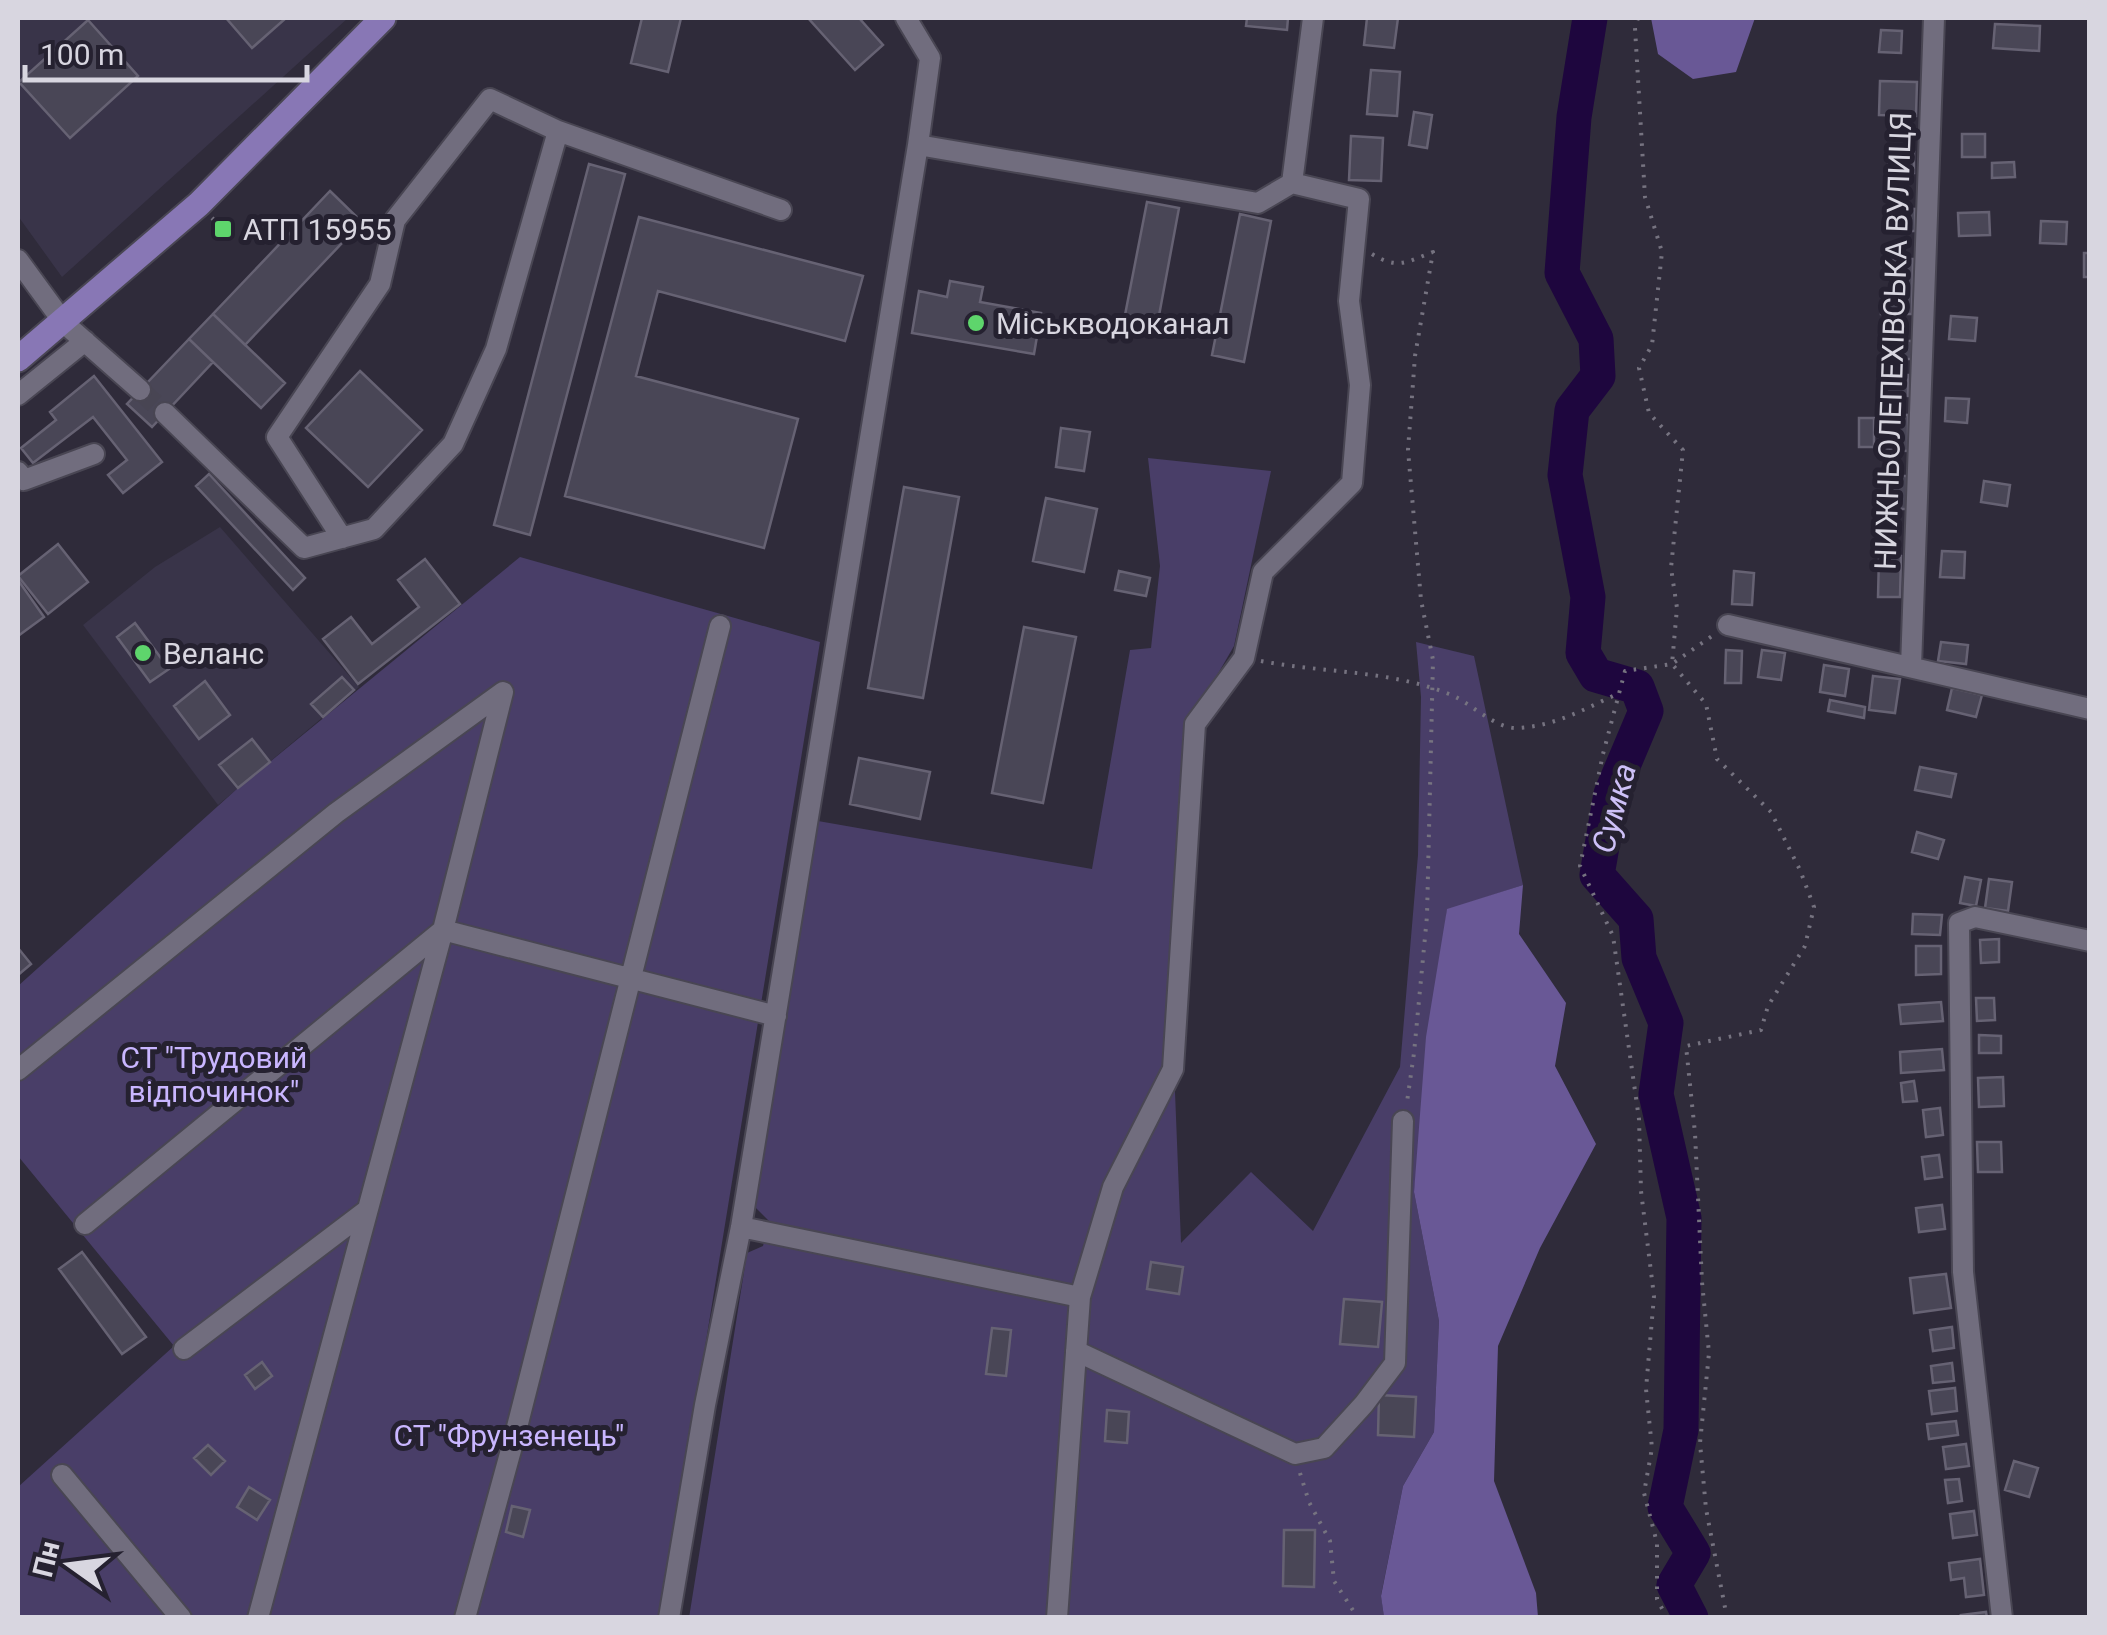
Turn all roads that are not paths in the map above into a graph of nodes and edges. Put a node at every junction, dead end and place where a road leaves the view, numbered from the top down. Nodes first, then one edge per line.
1 (383, 18) edge
2 (906, 18) edge
3 (1313, 18) edge
4 (1934, 18) edge
5 (558, 131) junction
6 (918, 146) junction
7 (1292, 182) junction
8 (780, 210) dead end
9 (18, 260) edge
10 (64, 323) junction
11 (85, 342) junction
12 (18, 359) edge
13 (140, 390) tunnel mouth
14 (18, 396) edge
15 (165, 414) tunnel mouth
16 (94, 454) dead end
17 (18, 472) edge
18 (342, 538) junction
19 (1728, 625) road end
20 (720, 626) dead end
21 (1911, 667) junction
22 (2090, 709) edge
23 (443, 930) junction
24 (2090, 941) edge
25 (628, 978) junction
26 (776, 1016) junction
27 (18, 1070) edge
28 (1404, 1121) road end
29 (366, 1210) junction
30 (86, 1224) dead end
31 (741, 1227) junction
32 (1080, 1297) junction
33 (184, 1349) dead end
34 (1076, 1351) junction
35 (62, 1475) dead end
36 (181, 1618) edge
37 (258, 1618) edge
38 (465, 1618) edge
39 (669, 1618) edge
40 (1056, 1618) edge
41 (2002, 1618) edge

1 - 10 main road
2 - 6 street
3 - 7 street
4 - 21 street, НИЖНЬОЛЕПЕХІВСЬКА ВУЛИЦЯ
5 - 8 street
5 - 18 street
5 - 18 street
6 - 7 street
6 - 26 street
7 - 32 street
9 - 10 street
10 - 11 street
10 - 12 main road
11 - 13 street
11 - 14 street
15 - 18 street
16 - 17 street
19 - 21 street
20 - 25 street
21 - 22 street
23 - 25 street
23 - 27 street
23 - 29 street
23 - 30 street
24 - 41 street
25 - 26 street
25 - 38 street
26 - 31 street
28 - 34 street
29 - 33 street
29 - 37 street
31 - 32 street
31 - 39 street
32 - 34 street
34 - 40 street
35 - 36 street

